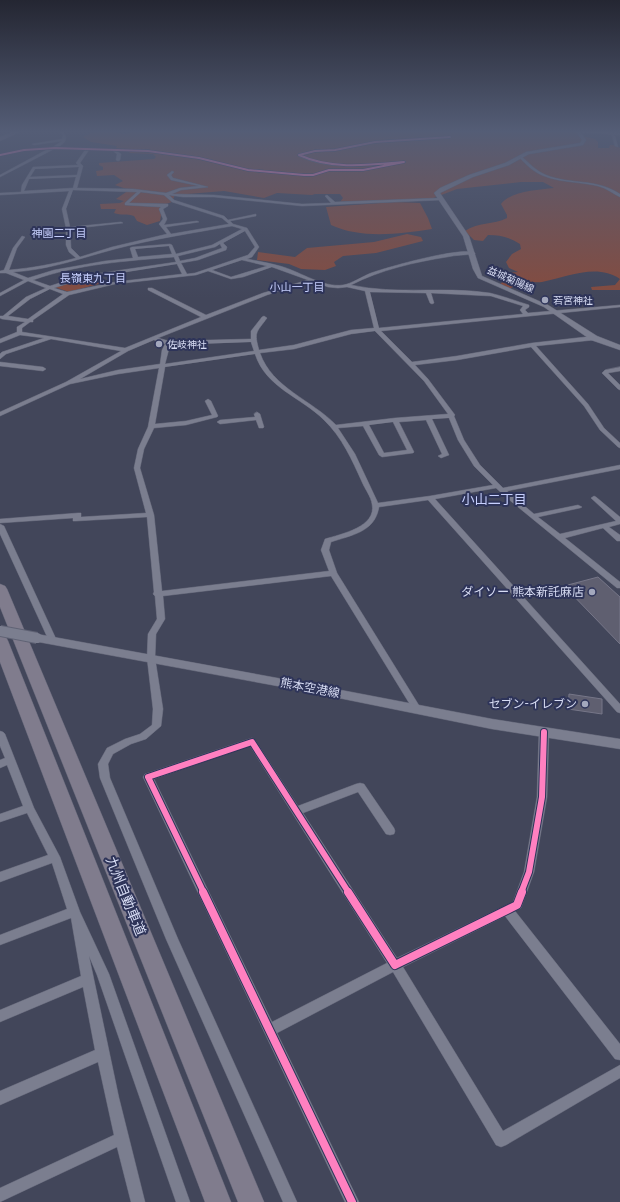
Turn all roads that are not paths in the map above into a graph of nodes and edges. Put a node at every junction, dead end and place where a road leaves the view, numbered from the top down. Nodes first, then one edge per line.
1 (24, 186) edge
2 (75, 186) edge
3 (202, 186) edge
4 (449, 186) edge
5 (601, 186) edge
6 (73, 190) junction
7 (140, 190) junction
8 (22, 193) junction
9 (154, 193) junction
10 (0, 194) edge
11 (166, 195) junction
12 (151, 196) dead end
13 (327, 196) dead end
14 (620, 196) edge
15 (440, 199) junction
16 (147, 200) dead end
17 (175, 201) junction
18 (334, 204) junction
19 (134, 205) junction
20 (143, 205) junction
21 (164, 206) junction
22 (132, 211) dead end
23 (255, 215) dead end
24 (227, 221) junction
25 (121, 223) dead end
26 (232, 225) junction
27 (163, 226) junction
28 (68, 228) junction
29 (246, 229) junction
30 (204, 230) junction
31 (170, 235) junction
32 (23, 237) dead end
33 (220, 242) junction
34 (473, 253) junction
35 (176, 255) junction
36 (79, 258) junction
37 (136, 259) junction
38 (243, 259) junction
39 (249, 260) junction
40 (105, 262) junction
41 (180, 264) junction
42 (271, 266) junction
43 (5, 272) edge
44 (113, 272) junction
45 (212, 272) junction
46 (95, 275) junction
47 (185, 275) junction
48 (0, 277) edge
49 (27, 280) junction
50 (310, 281) junction
51 (107, 284) junction
52 (347, 286) junction
53 (48, 288) junction
54 (150, 289) dead end
55 (367, 290) junction
56 (428, 291) junction
57 (67, 294) junction
58 (0, 295) edge
59 (432, 303) dead end
60 (620, 306) edge
61 (555, 313) junction
62 (527, 315) junction
63 (2, 317) edge
64 (206, 317) junction
65 (264, 318) dead end
66 (31, 321) junction
67 (377, 330) junction
68 (20, 333) junction
69 (51, 338) junction
70 (154, 338) junction
71 (594, 338) junction
72 (0, 340) edge
73 (253, 340) junction
74 (168, 343) junction
75 (532, 344) junction
76 (620, 348) edge
77 (126, 350) junction
78 (259, 353) junction
79 (0, 357) edge
80 (0, 364) edge
81 (411, 364) junction
82 (162, 366) junction
83 (43, 369) dead end
84 (620, 369) edge
85 (68, 383) junction
86 (620, 388) edge
87 (208, 401) dead end
88 (1, 413) edge
89 (451, 416) junction
90 (428, 418) junction
91 (395, 420) junction
92 (220, 422) dead end
93 (365, 424) junction
94 (152, 426) junction
95 (261, 426) dead end
96 (335, 427) junction
97 (620, 446) edge
98 (447, 455) dead end
99 (620, 467) edge
100 (500, 488) junction
101 (430, 498) junction
102 (594, 498) dead end
103 (376, 505) junction
104 (578, 507) dead end
105 (150, 515) junction
106 (533, 516) junction
107 (0, 521) edge
108 (620, 521) edge
109 (0, 526) edge
110 (604, 526) junction
111 (559, 537) junction
112 (620, 540) edge
113 (333, 573) junction
114 (620, 586) edge
115 (0, 589) edge
116 (157, 594) junction
117 (0, 631) edge
118 (53, 641) junction
119 (0, 642) edge
120 (151, 658) junction
121 (417, 709) junction
122 (620, 710) edge
123 (544, 732) junction
124 (0, 734) edge
125 (620, 744) edge
126 (11, 760) junction
127 (0, 764) edge
128 (29, 808) junction
129 (296, 811) junction
130 (0, 818) edge
131 (390, 831) dead end
132 (55, 857) junction
133 (0, 878) edge
134 (507, 910) junction
135 (74, 912) junction
136 (0, 940) edge
137 (395, 965) junction
138 (87, 979) junction
139 (0, 1016) edge
140 (270, 1030) junction
141 (102, 1054) junction
142 (620, 1054) edge
143 (620, 1071) edge
144 (0, 1098) edge
145 (120, 1139) junction
146 (0, 1195) edge
147 (138, 1202) edge
148 (183, 1202) edge
149 (218, 1202) edge
150 (252, 1202) edge
151 (290, 1202) edge
152 (352, 1202) edge

1 - 8 street
2 - 6 street
3 - 11 street
4 - 15 main road
5 - 14 street
6 - 7 street
6 - 8 street
6 - 28 street
7 - 9 street
7 - 19 street
8 - 10 street
9 - 11 street
9 - 12 street
11 - 17 street
11 - 18 street
13 - 18 street
15 - 18 street
15 - 34 main road, 益城菊陽線
16 - 20 street
17 - 21 street
17 - 24 street
19 - 20 street
19 - 22 street
20 - 21 street
21 - 27 street
23 - 24 street
24 - 26 street
25 - 28 street
26 - 29 street
26 - 30 street
27 - 30 street
27 - 31 street
28 - 36 street
29 - 33 street
29 - 38 street
30 - 31 street
31 - 36 street
32 - 43 street
33 - 35 street
33 - 41 street
34 - 52 street
34 - 61 main road, 益城菊陽線
35 - 37 street
35 - 37 street
35 - 41 street
36 - 43 street
37 - 40 street
38 - 39 street
38 - 45 street
39 - 42 street
39 - 45 street
40 - 44 street
40 - 49 street
41 - 44 street
41 - 47 street
42 - 45 street
42 - 50 street
43 - 48 street
43 - 49 street
44 - 46 street
45 - 47 street
46 - 51 street
46 - 53 street
47 - 51 street
49 - 53 street
49 - 58 street
50 - 52 street
50 - 64 street
51 - 57 street
52 - 55 street
53 - 57 street
53 - 63 street
54 - 64 street
55 - 56 street
55 - 67 street
56 - 59 street
56 - 62 street
57 - 66 street
60 - 61 street
61 - 62 street
61 - 71 main road, 益城菊陽線
62 - 67 street
63 - 66 street
64 - 70 street
65 - 73 street
66 - 68 street
67 - 78 street
67 - 81 street
68 - 69 street
68 - 72 street
69 - 77 street
69 - 79 street
70 - 74 street
70 - 77 street
71 - 75 street
71 - 76 main road, 益城菊陽線
73 - 74 street
73 - 78 street
74 - 82 street
75 - 81 street
75 - 97 street
77 - 85 street
78 - 82 street
78 - 96 street
80 - 83 street
81 - 89 street
82 - 85 street
82 - 94 street
84 - 86 street
85 - 88 street
87 - 94 street
89 - 90 street
89 - 100 street
90 - 91 street
90 - 98 street
91 - 93 street
91 - 93 street
92 - 95 street
93 - 96 street
94 - 105 street
96 - 103 street
99 - 100 street
100 - 101 street
100 - 106 street
101 - 103 street
101 - 122 street
102 - 108 street
103 - 113 street
104 - 106 street
105 - 107 street
105 - 116 street
106 - 111 street
108 - 110 street
109 - 118 street
110 - 111 street
110 - 112 street
111 - 114 street
113 - 116 street
113 - 121 street
115 - 150 highway, 九州自動車道
116 - 120 street
117 - 118 main road, 熊本空港線, bridge
118 - 120 main road, 熊本空港線
119 - 149 highway, 九州自動車道
120 - 121 main road, 熊本空港線
120 - 151 street
121 - 123 main road, 熊本空港線
123 - 125 main road, 熊本空港線
123 - 134 street
124 - 126 street
126 - 127 street
126 - 128 street
128 - 130 street
128 - 132 street
129 - 131 street
129 - 137 street
129 - 140 street
132 - 133 street
132 - 135 street
134 - 137 street
134 - 142 street
135 - 136 street
135 - 138 street
135 - 148 street
137 - 140 street
137 - 143 street
138 - 139 street
138 - 141 street
140 - 152 street
141 - 144 street
141 - 145 street
145 - 146 street
145 - 147 street

